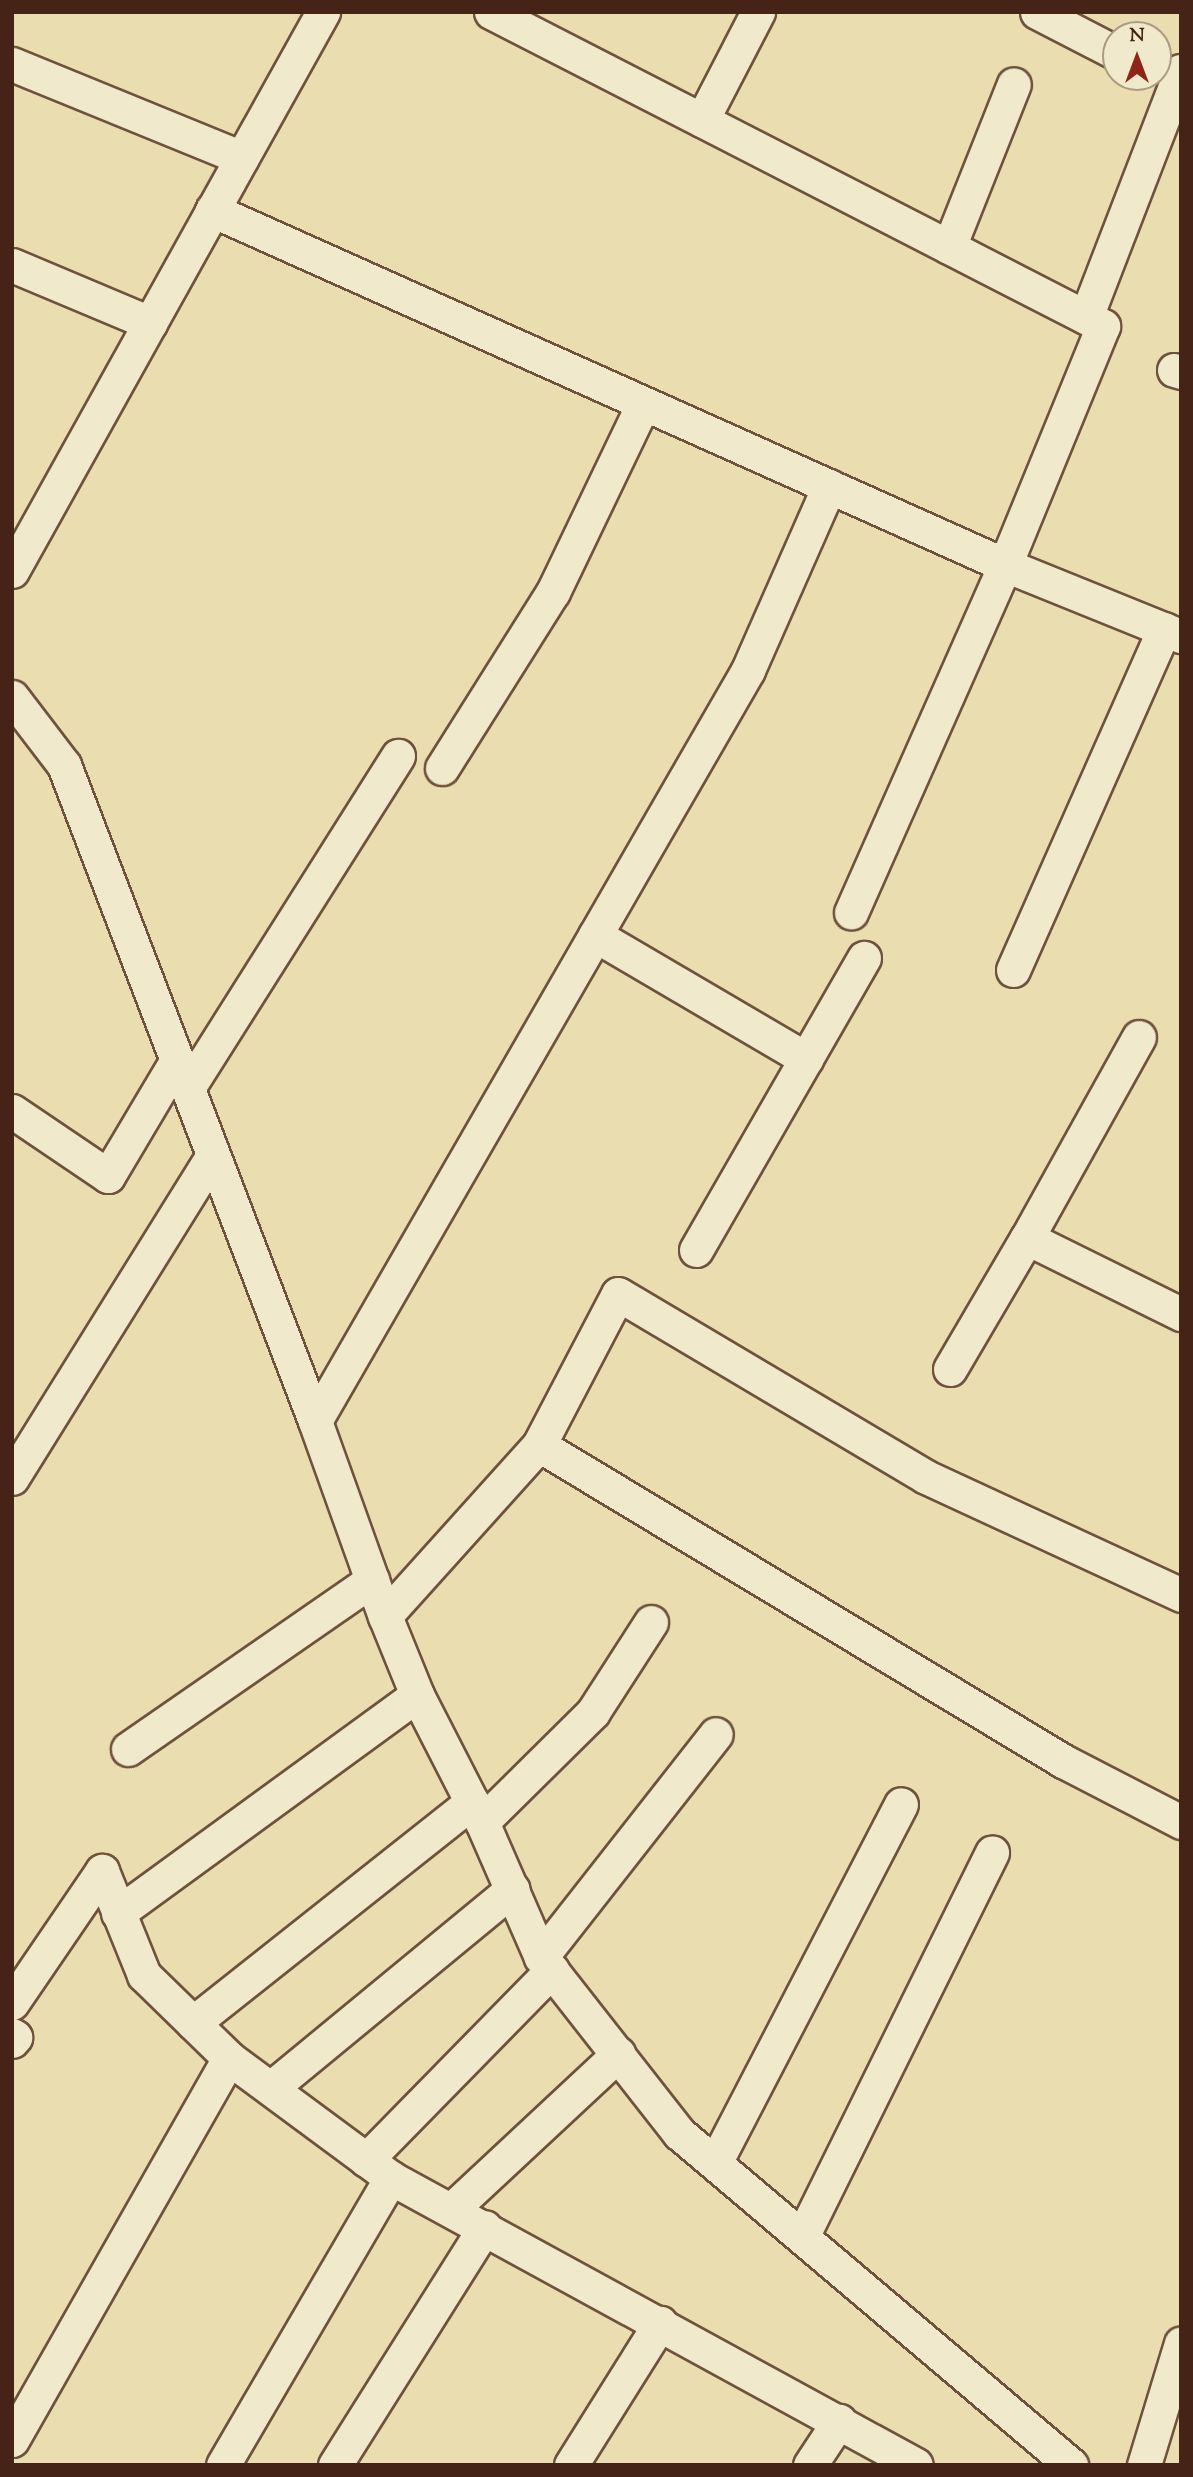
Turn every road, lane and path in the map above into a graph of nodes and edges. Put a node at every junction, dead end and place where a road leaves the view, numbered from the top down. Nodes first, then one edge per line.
1 (323, 12) edge
2 (491, 12) edge
3 (758, 12) edge
4 (1037, 12) edge
5 (1102, 46) edge
6 (12, 64) edge
7 (1014, 83) dead end
8 (1166, 91) edge
9 (702, 120) junction
10 (242, 158) junction
11 (212, 211) junction
12 (949, 247) junction
13 (12, 265) edge
14 (1086, 317) junction
15 (150, 323) junction
16 (643, 404) junction
17 (829, 486) junction
18 (1005, 565) junction
19 (12, 570) edge
20 (1172, 633) edge
21 (12, 697) edge
22 (398, 756) dead end
23 (442, 768) dead end
24 (851, 912) dead end
25 (595, 935) junction
26 (864, 958) dead end
27 (1013, 970) dead end
28 (1139, 1037) dead end
29 (806, 1059) junction
30 (182, 1074) junction
31 (12, 1111) edge
32 (213, 1155) junction
33 (1027, 1238) junction
34 (696, 1250) dead end
35 (1181, 1314) edge
36 (950, 1369) dead end
37 (315, 1421) junction
38 (539, 1445) junction
39 (12, 1478) edge
40 (372, 1580) junction
41 (1181, 1595) edge
42 (385, 1616) junction
43 (651, 1622) dead end
44 (417, 1695) junction
45 (716, 1734) dead end
46 (128, 1749) dead end
47 (901, 1804) dead end
48 (477, 1812) junction
49 (1181, 1822) edge
50 (992, 1852) dead end
51 (512, 1889) junction
52 (118, 1913) junction
53 (546, 1963) junction
54 (12, 2003) edge
55 (193, 2023) junction
56 (12, 2035) edge
57 (12, 2041) edge
58 (618, 2054) junction
59 (229, 2057) junction
60 (271, 2088) junction
61 (715, 2163) junction
62 (379, 2169) junction
63 (451, 2210) junction
64 (485, 2227) junction
65 (802, 2237) junction
66 (660, 2323) junction
67 (1181, 2343) edge
68 (839, 2421) junction
69 (12, 2440) edge
70 (223, 2465) edge
71 (335, 2465) edge
72 (571, 2465) edge
73 (810, 2465) edge
74 (916, 2465) edge
75 (1071, 2465) edge
76 (1144, 2465) edge

1 - 10 street
2 - 9 street
3 - 9 street
4 - 5 street
6 - 10 street
7 - 12 street
8 - 14 street
9 - 12 street
10 - 11 street
11 - 15 street
11 - 16 street
12 - 14 street
13 - 15 street
14 - 18 street
15 - 19 street
16 - 17 street
16 - 23 street
17 - 18 street
17 - 25 street
18 - 20 street
18 - 24 street
20 - 27 street
21 - 30 street
22 - 30 street
25 - 29 street
25 - 37 street
26 - 29 street
28 - 33 street
29 - 34 street
30 - 31 street
30 - 32 street
32 - 37 street
32 - 39 street
33 - 35 street
33 - 36 street
37 - 40 street
38 - 41 street
38 - 42 street
38 - 49 street
40 - 42 street
40 - 46 street
42 - 44 street
43 - 48 street
44 - 48 street
44 - 52 street
45 - 53 street
47 - 61 street
48 - 51 street
48 - 55 street
50 - 65 street
51 - 53 street
51 - 60 street
52 - 54 street
52 - 55 street
53 - 58 street
53 - 62 street
55 - 59 street
56 - 57 street
58 - 61 street
58 - 63 street
59 - 60 street
59 - 69 street
60 - 62 street
61 - 65 street
62 - 63 street
62 - 70 street
63 - 64 street
64 - 66 street
64 - 71 street
65 - 75 street
66 - 68 street
66 - 72 street
67 - 76 street
68 - 73 street
68 - 74 street

